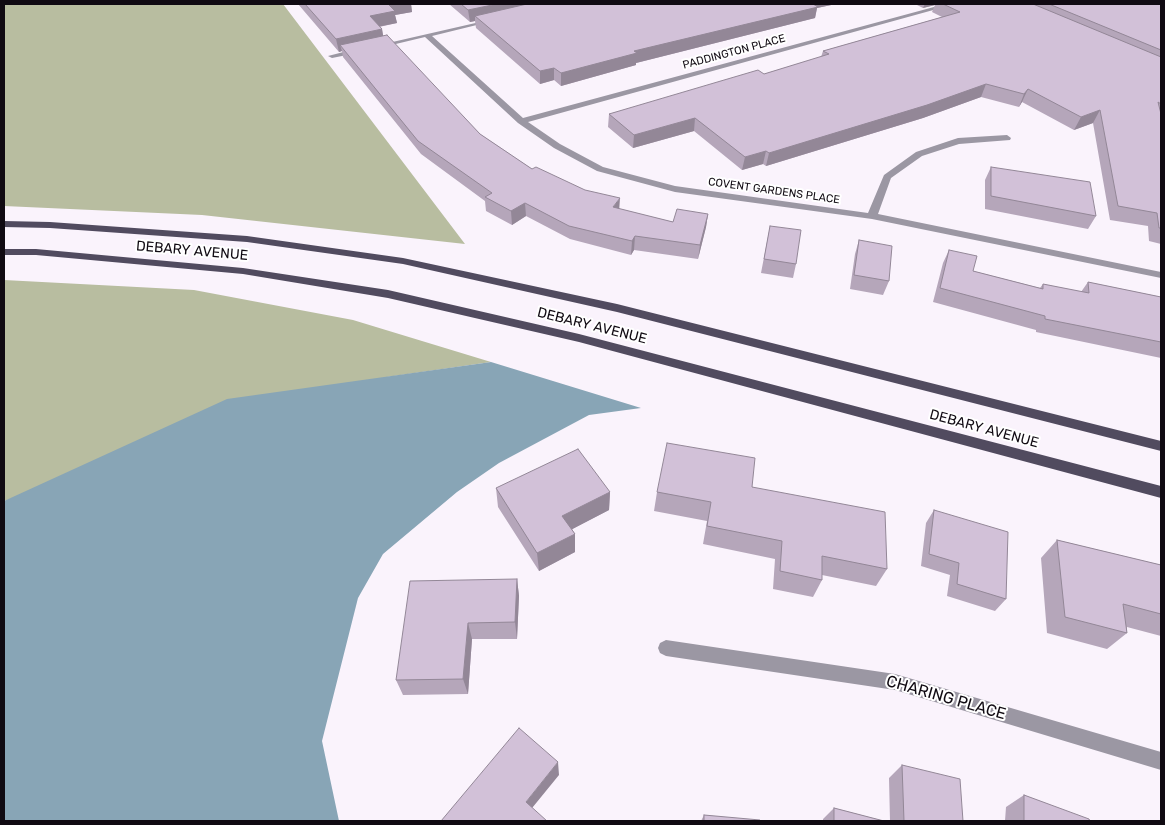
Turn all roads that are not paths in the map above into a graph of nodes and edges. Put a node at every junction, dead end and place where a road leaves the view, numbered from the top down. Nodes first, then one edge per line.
1 (952, 4) edge
2 (501, 18) edge
3 (427, 35) junction
4 (332, 56) dead end
5 (521, 121) junction
6 (1007, 138) dead end
7 (872, 216) junction
8 (4, 224) edge
9 (4, 252) edge
10 (1161, 275) edge
11 (1161, 446) edge
12 (1161, 492) edge
13 (666, 648) dead end
14 (1161, 761) edge

1 - 5 street, PADDINGTON PLACE
2 - 3 street
3 - 4 street
3 - 5 street, COVENT GARDENS PLACE
5 - 7 street, COVENT GARDENS PLACE
6 - 7 street
7 - 10 street, COVENT GARDENS PLACE
8 - 11 main road, DEBARY AVENUE
9 - 12 main road, DEBARY AVENUE
13 - 14 street, CHARING PLACE

